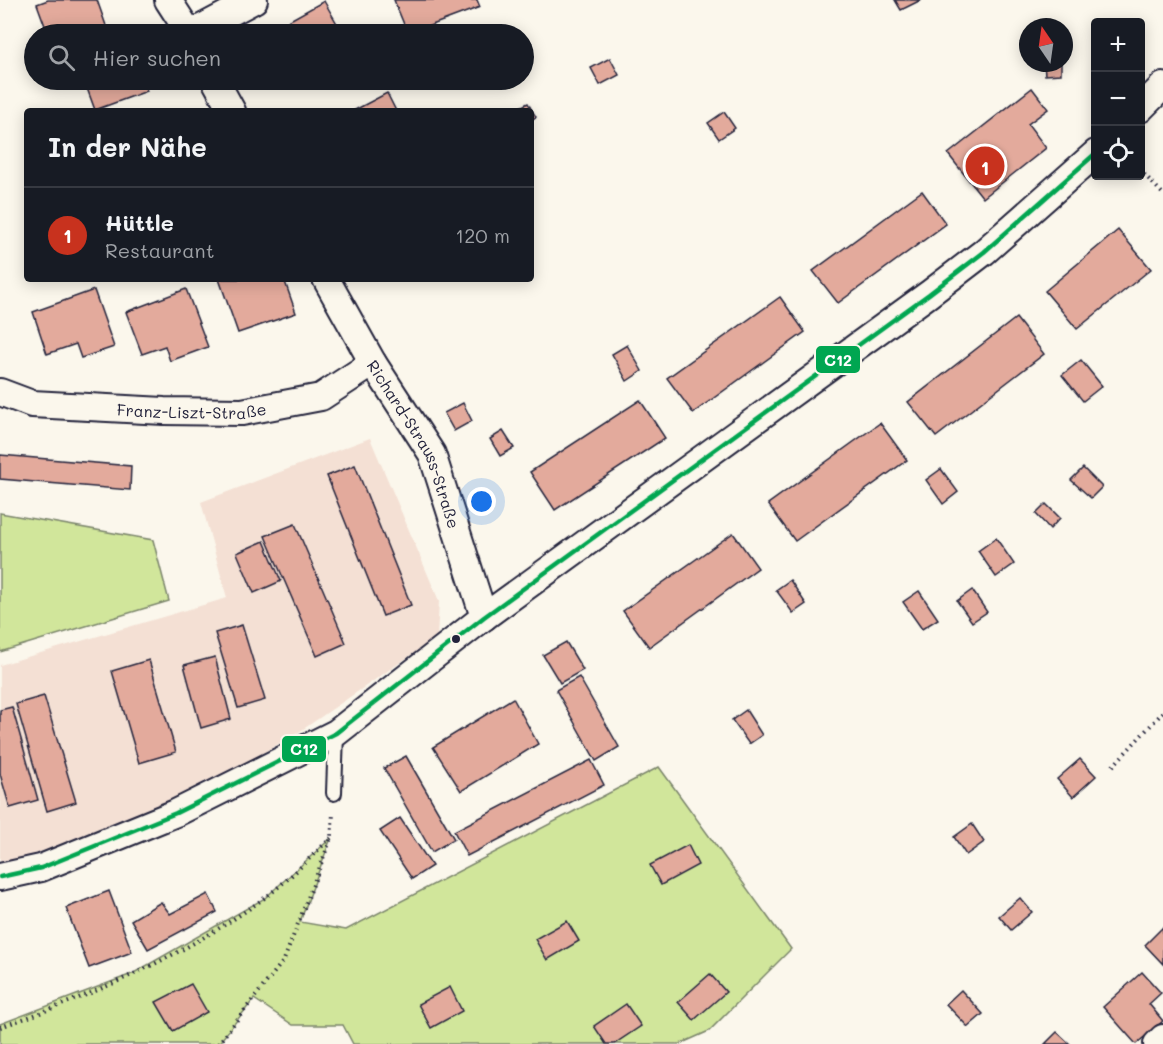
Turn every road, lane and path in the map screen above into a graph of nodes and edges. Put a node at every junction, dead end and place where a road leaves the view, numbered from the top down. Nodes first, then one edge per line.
1 (168, 0) edge
2 (254, 0) edge
3 (184, 24) edge
4 (209, 24) edge
5 (1163, 86) edge
6 (220, 90) edge
7 (1145, 104) edge
8 (230, 108) edge
9 (1091, 157) edge
10 (1145, 175) edge
11 (1163, 194) edge
12 (328, 282) edge
13 (373, 363) junction
14 (0, 392) edge
15 (484, 617) junction
16 (1163, 712) edge
17 (336, 733) junction
18 (1113, 766) dead end
19 (334, 793) joint
20 (331, 838) junction
21 (0, 877) edge
22 (0, 1027) edge
23 (1163, 1038) edge
24 (218, 1044) edge
25 (1156, 1044) edge

1 - 3 street
2 - 4 street
5 - 7 street
6 - 8 street
9 - 15 street
10 - 11 path
12 - 13 street, Richard-Strauss-Straße
13 - 14 street, Franz-Liszt-Straße
13 - 15 street, Richard-Strauss-Straße
15 - 17 street
16 - 18 path
17 - 19 lane
17 - 21 street
19 - 20 path
20 - 22 path
20 - 24 path
23 - 25 street

